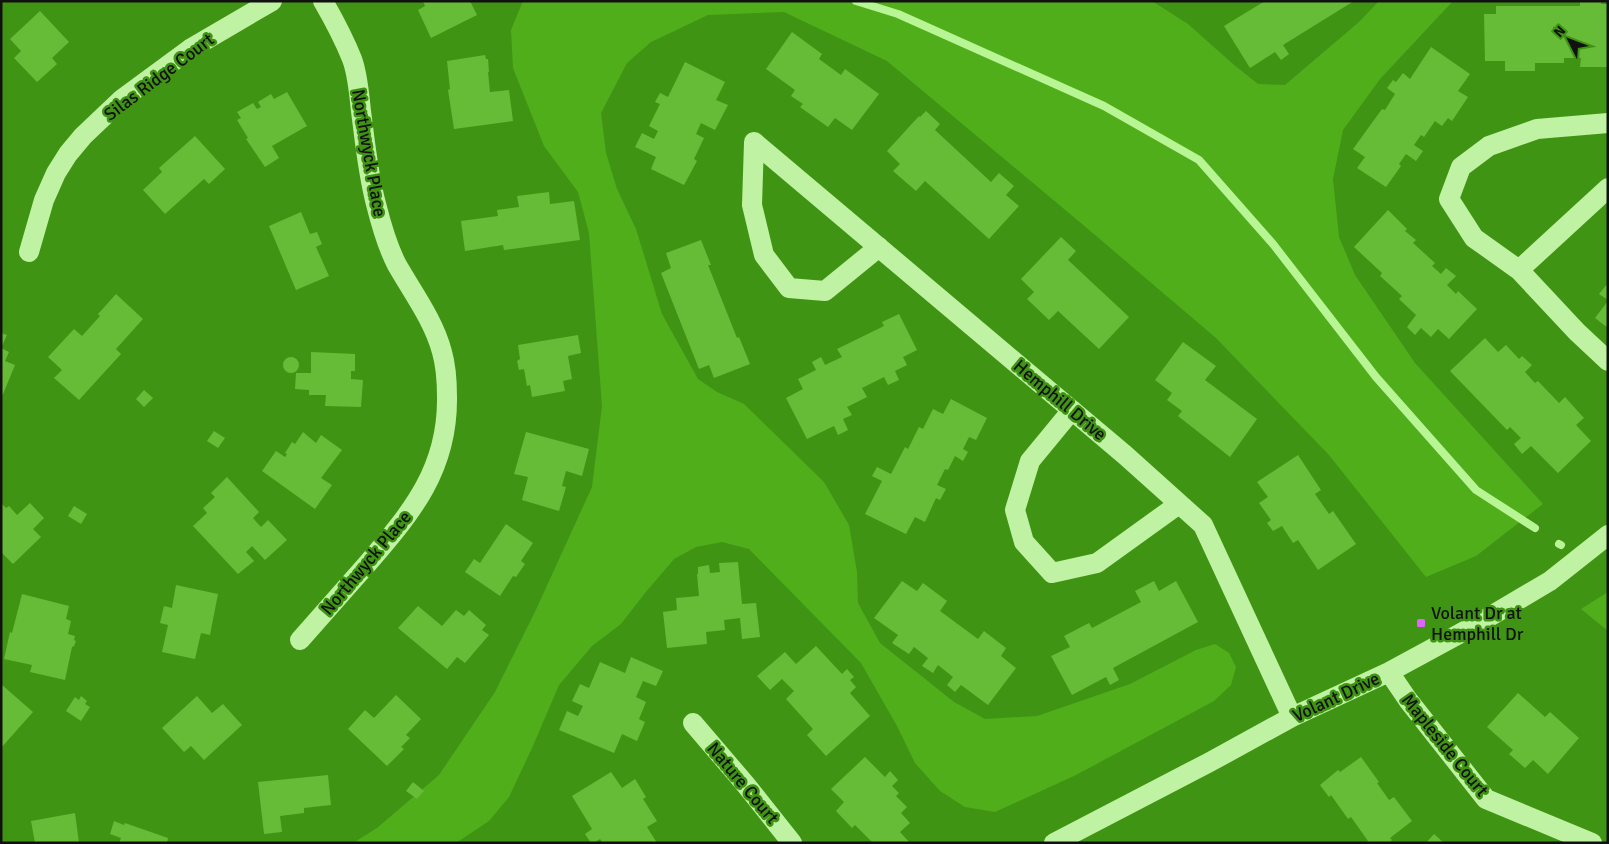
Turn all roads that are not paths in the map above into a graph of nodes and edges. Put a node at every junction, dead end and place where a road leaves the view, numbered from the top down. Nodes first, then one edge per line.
1 (272, 1) edge
2 (323, 1) edge
3 (1608, 123) edge
4 (1608, 188) edge
5 (879, 247) junction
6 (29, 252) dead end
7 (1519, 270) junction
8 (1608, 361) edge
9 (1072, 410) junction
10 (1179, 504) junction
11 (1608, 535) edge
12 (300, 640) dead end
13 (1389, 672) junction
14 (1292, 717) junction
15 (693, 723) dead end
16 (792, 843) edge
17 (1054, 843) edge
18 (1592, 843) edge

1 - 6 street, Silas Ridge Court
2 - 12 street, Northwyck Place
3 - 7 street
4 - 7 street
5 - 5 street, Hemphill Drive
5 - 9 street, Hemphill Drive
7 - 8 street
9 - 10 street, Hemphill Drive
9 - 10 street
10 - 14 street, Hemphill Drive
11 - 13 street, Volant Drive
13 - 14 street, Volant Drive
13 - 18 street, Mapleside Court
14 - 17 street, Volant Drive
15 - 16 street, Nature Court

